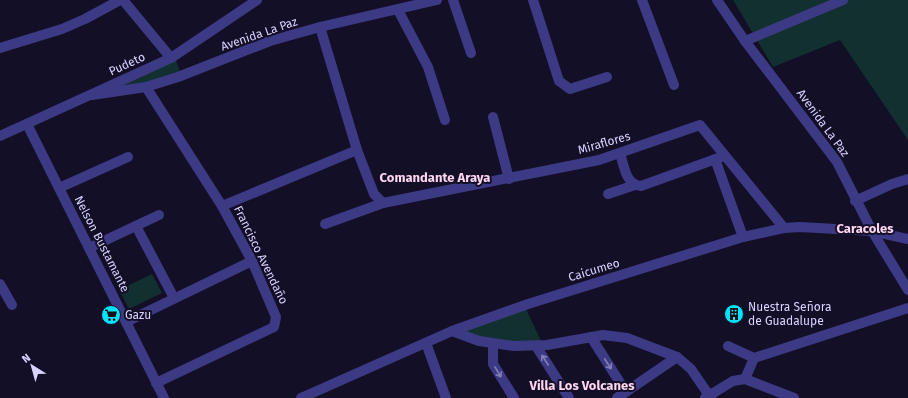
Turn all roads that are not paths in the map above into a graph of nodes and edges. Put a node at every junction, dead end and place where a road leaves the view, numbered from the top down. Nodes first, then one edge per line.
1 (121, 0) edge
2 (257, 0) edge
3 (437, 0) edge
4 (453, 0) edge
5 (533, 0) edge
6 (642, 0) edge
7 (717, 0) edge
8 (843, 0) edge
9 (398, 10) junction
10 (320, 27) junction
11 (745, 41) junction
12 (0, 48) edge
13 (472, 53) dead end
14 (171, 58) junction
15 (607, 77) dead end
16 (674, 85) dead end
17 (146, 87) junction
18 (92, 95) junction
19 (493, 117) dead end
20 (445, 120) dead end
21 (27, 124) junction
22 (0, 136) edge
23 (357, 150) junction
24 (620, 153) junction
25 (128, 156) dead end
26 (720, 157) junction
27 (509, 178) junction
28 (908, 179) edge
29 (634, 186) junction
30 (59, 188) junction
31 (608, 194) dead end
32 (855, 201) junction
33 (383, 202) junction
34 (222, 206) junction
35 (159, 214) dead end
36 (325, 224) dead end
37 (136, 226) junction
38 (784, 228) junction
39 (872, 231) junction
40 (743, 237) junction
41 (908, 239) edge
42 (89, 248) junction
43 (252, 261) junction
44 (0, 284) edge
45 (908, 290) edge
46 (174, 298) junction
47 (12, 305) dead end
48 (908, 308) edge
49 (126, 322) junction
50 (452, 331) junction
51 (591, 337) junction
52 (426, 343) junction
53 (493, 344) junction
54 (536, 346) junction
55 (728, 346) dead end
56 (677, 356) junction
57 (754, 358) junction
58 (745, 379) junction
59 (156, 383) junction
60 (626, 392) junction
61 (323, 394) edge
62 (708, 397) edge
63 (164, 398) edge
64 (301, 398) edge
65 (446, 398) edge
66 (514, 398) edge
67 (569, 398) edge
68 (617, 398) edge
69 (794, 398) edge

1 - 12 street
1 - 14 street
2 - 14 street, Pudeto
3 - 9 street, Avenida La Paz
4 - 13 street
5 - 15 street
6 - 16 street
7 - 11 street, Avenida La Paz
8 - 11 street
9 - 10 street, Avenida La Paz
9 - 20 street
10 - 17 street, Avenida La Paz
10 - 23 street
11 - 32 street, Avenida La Paz
14 - 18 street, Pudeto
17 - 18 street, Avenida La Paz
17 - 34 street, Francisco Avendaño
18 - 21 street, Pudeto
19 - 27 street
21 - 22 street, Pudeto
21 - 30 street, Nelson Bustamante
23 - 33 street
23 - 34 street
24 - 26 street, Miraflores
24 - 27 street, Miraflores
24 - 29 street
25 - 30 street
26 - 29 street
26 - 38 street, Miraflores
26 - 40 street
27 - 33 street, Miraflores
28 - 32 street
29 - 31 street
30 - 42 street, Nelson Bustamante
32 - 39 street, Avenida La Paz
33 - 36 street, Miraflores
34 - 43 street, Francisco Avendaño
35 - 37 street
37 - 42 street
37 - 46 street
38 - 39 street, Caicumeo
38 - 40 street, Caicumeo
39 - 41 street, Caicumeo
39 - 45 street, Avenida La Paz
40 - 50 street, Caicumeo
42 - 49 street, Nelson Bustamante
43 - 46 street
43 - 59 street, Francisco Avendaño
44 - 47 street
46 - 49 street
48 - 57 street
49 - 59 street, Nelson Bustamante
50 - 52 street, Caicumeo
50 - 53 street
51 - 54 street
51 - 56 street
51 -> 60 street
52 - 61 street, Caicumeo
52 - 65 street
53 - 54 street
53 -> 66 street
67 -> 54 street
55 - 57 street
56 - 60 street
56 - 62 street
57 - 58 street
58 - 62 street
58 - 69 street
59 - 63 street, Nelson Bustamante
60 - 68 street
61 - 64 street, Caicumeo

